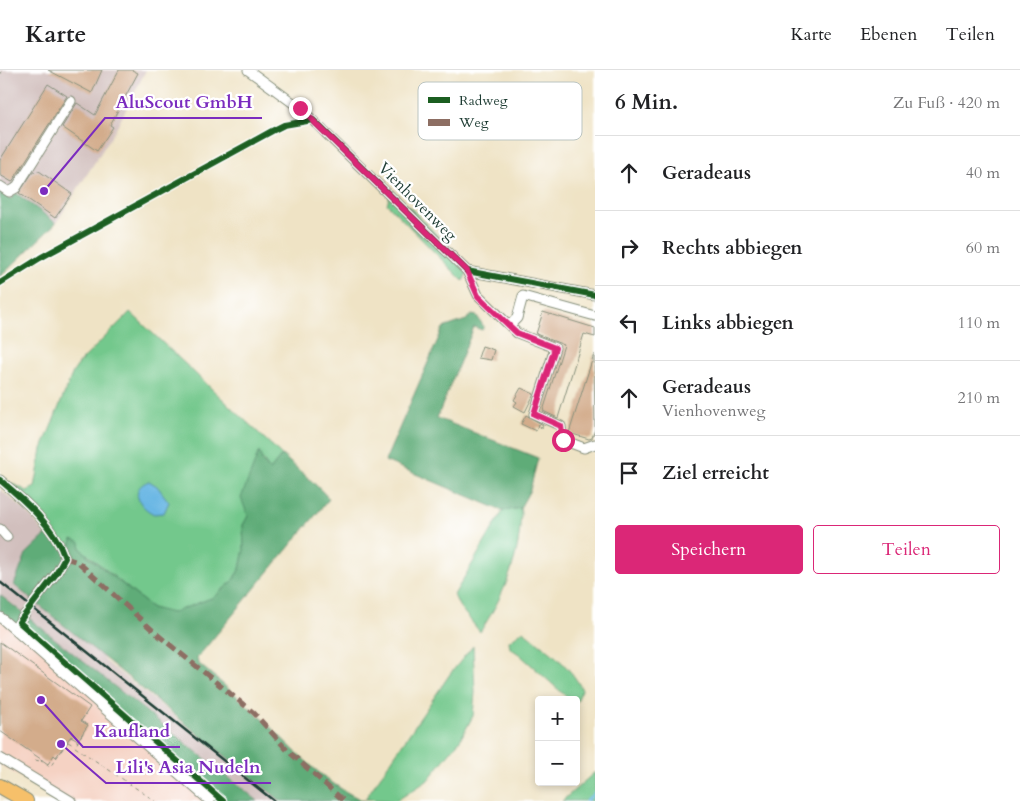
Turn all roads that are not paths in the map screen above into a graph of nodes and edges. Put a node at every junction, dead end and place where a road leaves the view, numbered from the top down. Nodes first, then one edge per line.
1 (248, 70) edge
2 (71, 101) dead end
3 (0, 186) edge
4 (467, 271) junction
5 (595, 295) edge
6 (595, 316) edge
7 (510, 325) junction
8 (595, 444) edge
9 (0, 480) edge
10 (0, 530) edge
11 (7, 536) dead end
12 (34, 602) tunnel mouth
13 (25, 614) tunnel mouth
14 (0, 618) edge
15 (14, 629) junction
16 (0, 758) edge
17 (0, 786) edge
18 (26, 801) edge
19 (71, 801) edge
20 (210, 801) edge

1 - 4 street, Vienhovenweg
2 - 3 street
4 - 5 street
4 - 7 street
6 - 7 street
7 - 8 street
9 - 12 street
10 - 11 street
13 - 15 street
14 - 15 street
15 - 20 street
16 - 19 street
17 - 18 highway

